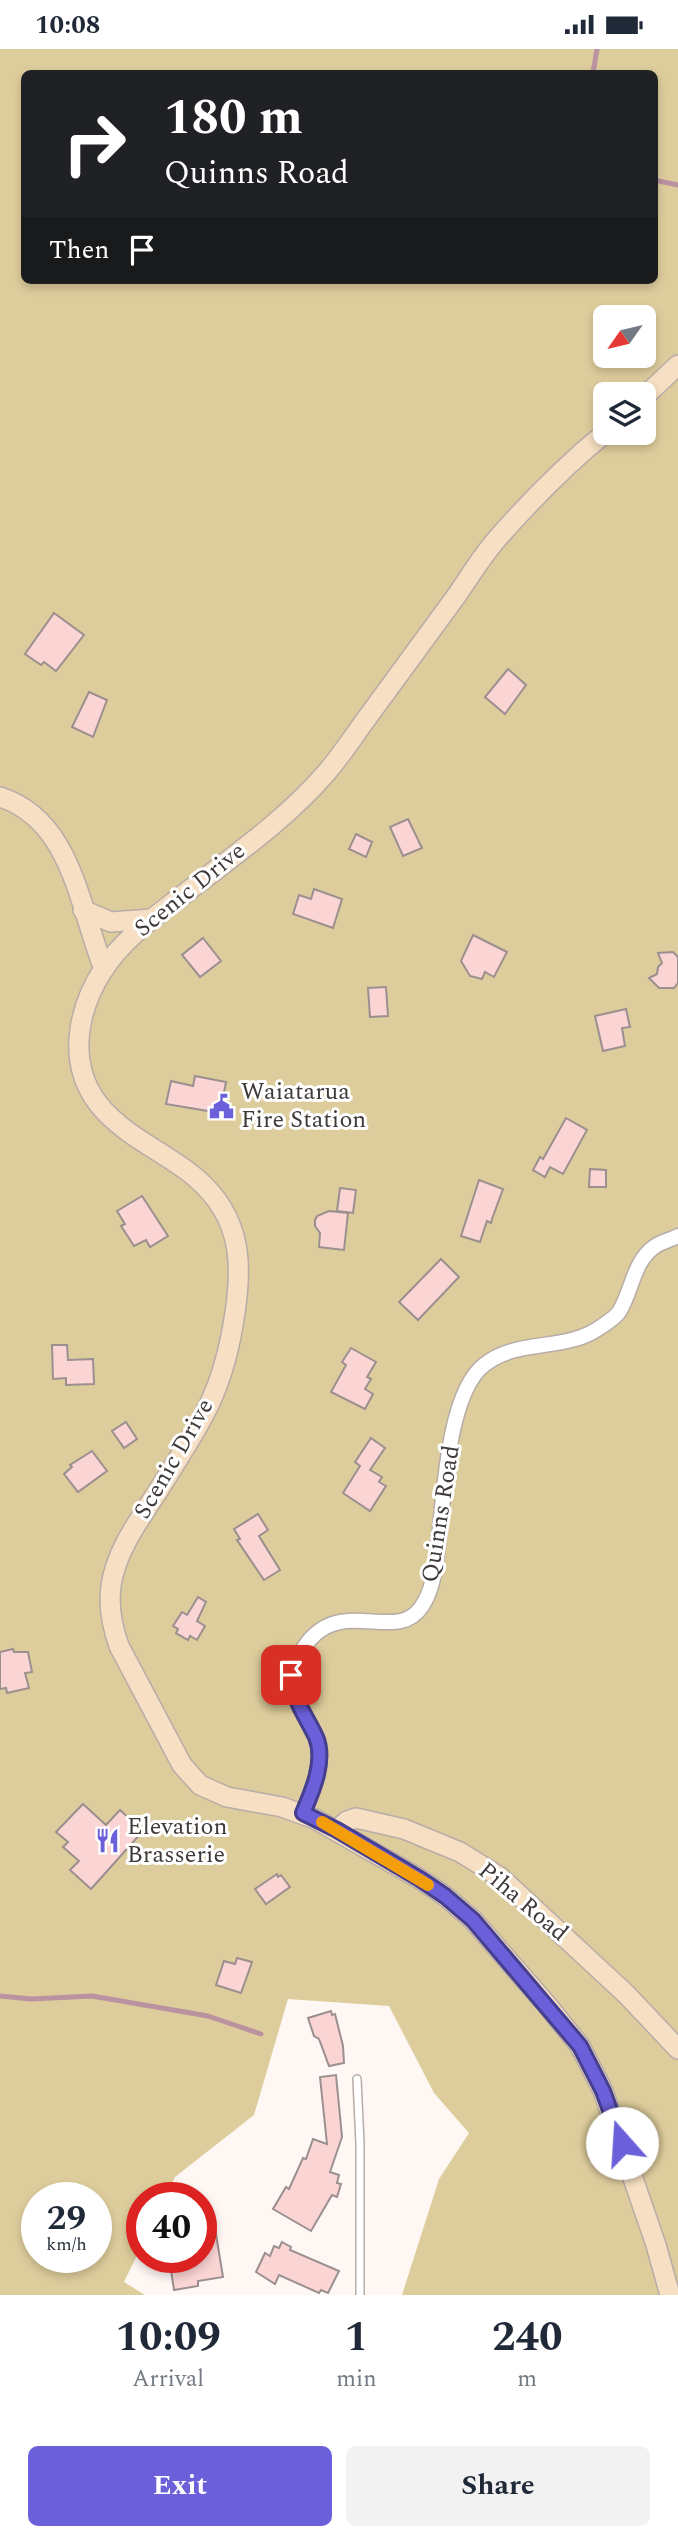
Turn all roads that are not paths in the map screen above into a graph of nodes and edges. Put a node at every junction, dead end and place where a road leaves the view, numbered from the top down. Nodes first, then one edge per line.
1 (678, 365) edge
2 (656, 386) edge
3 (593, 443) edge
4 (0, 796) edge
5 (83, 910) junction
6 (152, 919) junction
7 (104, 969) junction
8 (678, 1236) edge
9 (303, 1813) junction
10 (337, 1830) junction
11 (678, 2049) edge
12 (357, 2080) dead end
13 (360, 2295) edge
14 (670, 2295) edge

1 - 2 main road
3 - 6 main road, Scenic Drive
4 - 5 main road
5 - 6 main road
5 - 7 main road
6 - 7 main road, Scenic Drive
7 - 9 main road, Scenic Drive
8 - 9 street, Quinns Road
9 - 10 main road, Scenic Drive
10 - 11 main road, Piha Road
10 - 14 main road, Scenic Drive
12 - 13 lane

